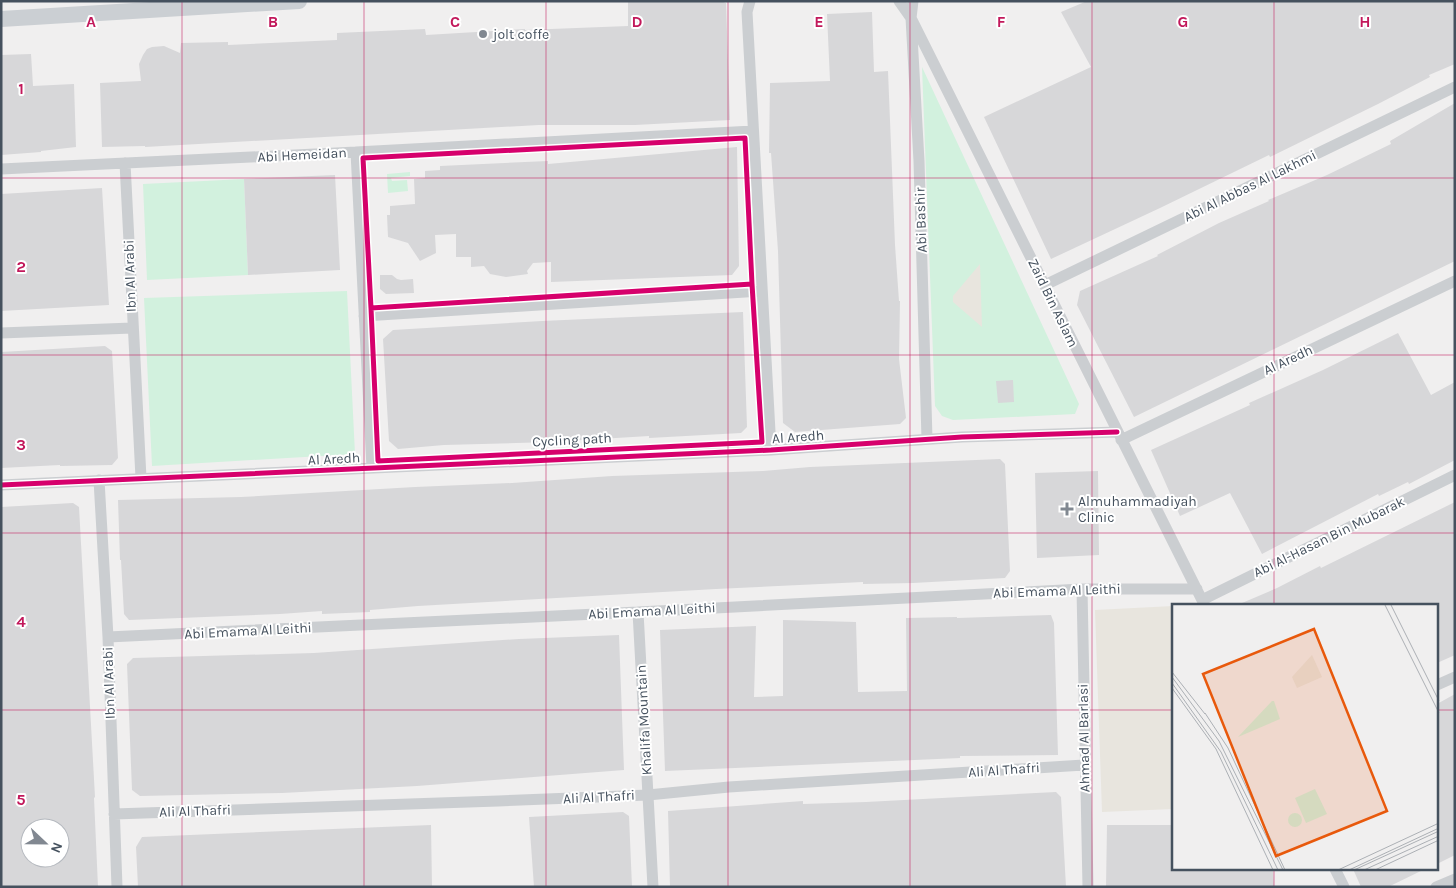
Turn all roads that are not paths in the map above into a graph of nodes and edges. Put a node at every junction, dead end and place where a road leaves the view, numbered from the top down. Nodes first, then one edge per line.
1 (299, 1) edge
2 (899, 1) edge
3 (913, 1) edge
4 (746, 5) edge
5 (911, 18) junction
6 (1, 19) edge
7 (1455, 87) edge
8 (753, 131) junction
9 (356, 152) junction
10 (125, 163) junction
11 (1, 168) edge
12 (1455, 281) edge
13 (1045, 285) junction
14 (762, 291) junction
15 (364, 316) junction
16 (132, 328) junction
17 (1, 333) edge
18 (1119, 436) junction
19 (927, 439) junction
20 (771, 450) junction
21 (372, 468) junction
22 (1455, 475) edge
23 (141, 478) junction
24 (99, 480) junction
25 (1, 485) edge
26 (1196, 588) junction
27 (1082, 589) junction
28 (1204, 603) edge
29 (638, 612) junction
30 (108, 637) junction
31 (1455, 677) edge
32 (1438, 685) edge
33 (1084, 765) junction
34 (648, 795) junction
35 (114, 814) junction
36 (1336, 870) edge
37 (1455, 879) edge
38 (117, 887) edge
39 (653, 887) edge
40 (1088, 887) edge
41 (1344, 887) edge
42 (1436, 887) edge

1 - 6 main road
2 - 5 street, Zaid Bin Aslam
3 - 5 street, Abi Bashir
4 - 8 street
5 - 13 street, Zaid Bin Aslam
5 - 19 street, Abi Bashir
7 - 13 street, Abi Al Abbas Al Lakhmi
8 - 9 street, Abi Hemeidan
8 - 14 street
9 - 10 street, Abi Hemeidan
9 - 15 street
10 - 11 street, Abi Hemeidan
10 - 16 street, Ibn Al Arabi
12 - 18 street, Al Aredh
13 - 18 street, Zaid Bin Aslam
14 - 15 street
14 - 20 street
15 - 21 street
16 - 17 street
16 - 23 street, Ibn Al Arabi
18 - 19 street, Al Aredh
18 - 26 street, Zaid Bin Aslam
19 - 20 street, Al Aredh
20 - 21 street, Al Aredh
21 - 23 street, Al Aredh
22 - 28 street, Abi Al-Hasan Bin Mubarak
23 - 24 street, Al Aredh
24 - 25 street, Al Aredh
24 - 30 street, Ibn Al Arabi
26 - 27 street, Abi Emama Al Leithi
26 - 28 street, Zaid Bin Aslam
27 - 29 street, Abi Emama Al Leithi
27 - 33 street, Ahmad Al Barlasi
29 - 30 street, Abi Emama Al Leithi
29 - 34 street, Khalifa Mountain
30 - 35 street, Ibn Al Arabi
31 - 32 street
33 - 34 street, Ali Al Thafri
33 - 40 street, Ahmad Al Barlasi
34 - 35 street, Ali Al Thafri
34 - 39 street, Khalifa Mountain
35 - 38 street, Ibn Al Arabi
36 - 41 street
37 - 42 street

